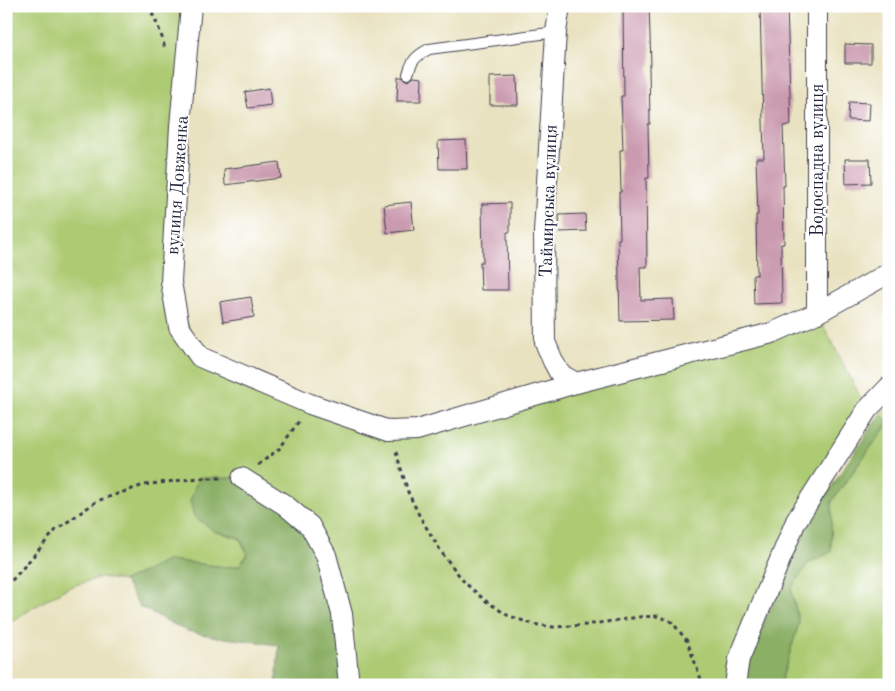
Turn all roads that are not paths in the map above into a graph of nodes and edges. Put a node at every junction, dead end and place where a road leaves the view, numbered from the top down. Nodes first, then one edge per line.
1 (191, 6) edge
2 (560, 6) edge
3 (817, 6) edge
4 (556, 32) junction
5 (408, 74) dead end
6 (889, 273) edge
7 (817, 313) junction
8 (576, 383) junction
9 (889, 387) edge
10 (242, 478) road end
11 (350, 685) edge
12 (735, 685) edge

1 - 8 street, вулиця Довженка
2 - 4 street, Таймирська вулиця
3 - 7 street, Водоспадна вулиця
4 - 5 lane
4 - 8 street, Таймирська вулиця
6 - 7 street
7 - 8 street
9 - 12 street
10 - 11 street

